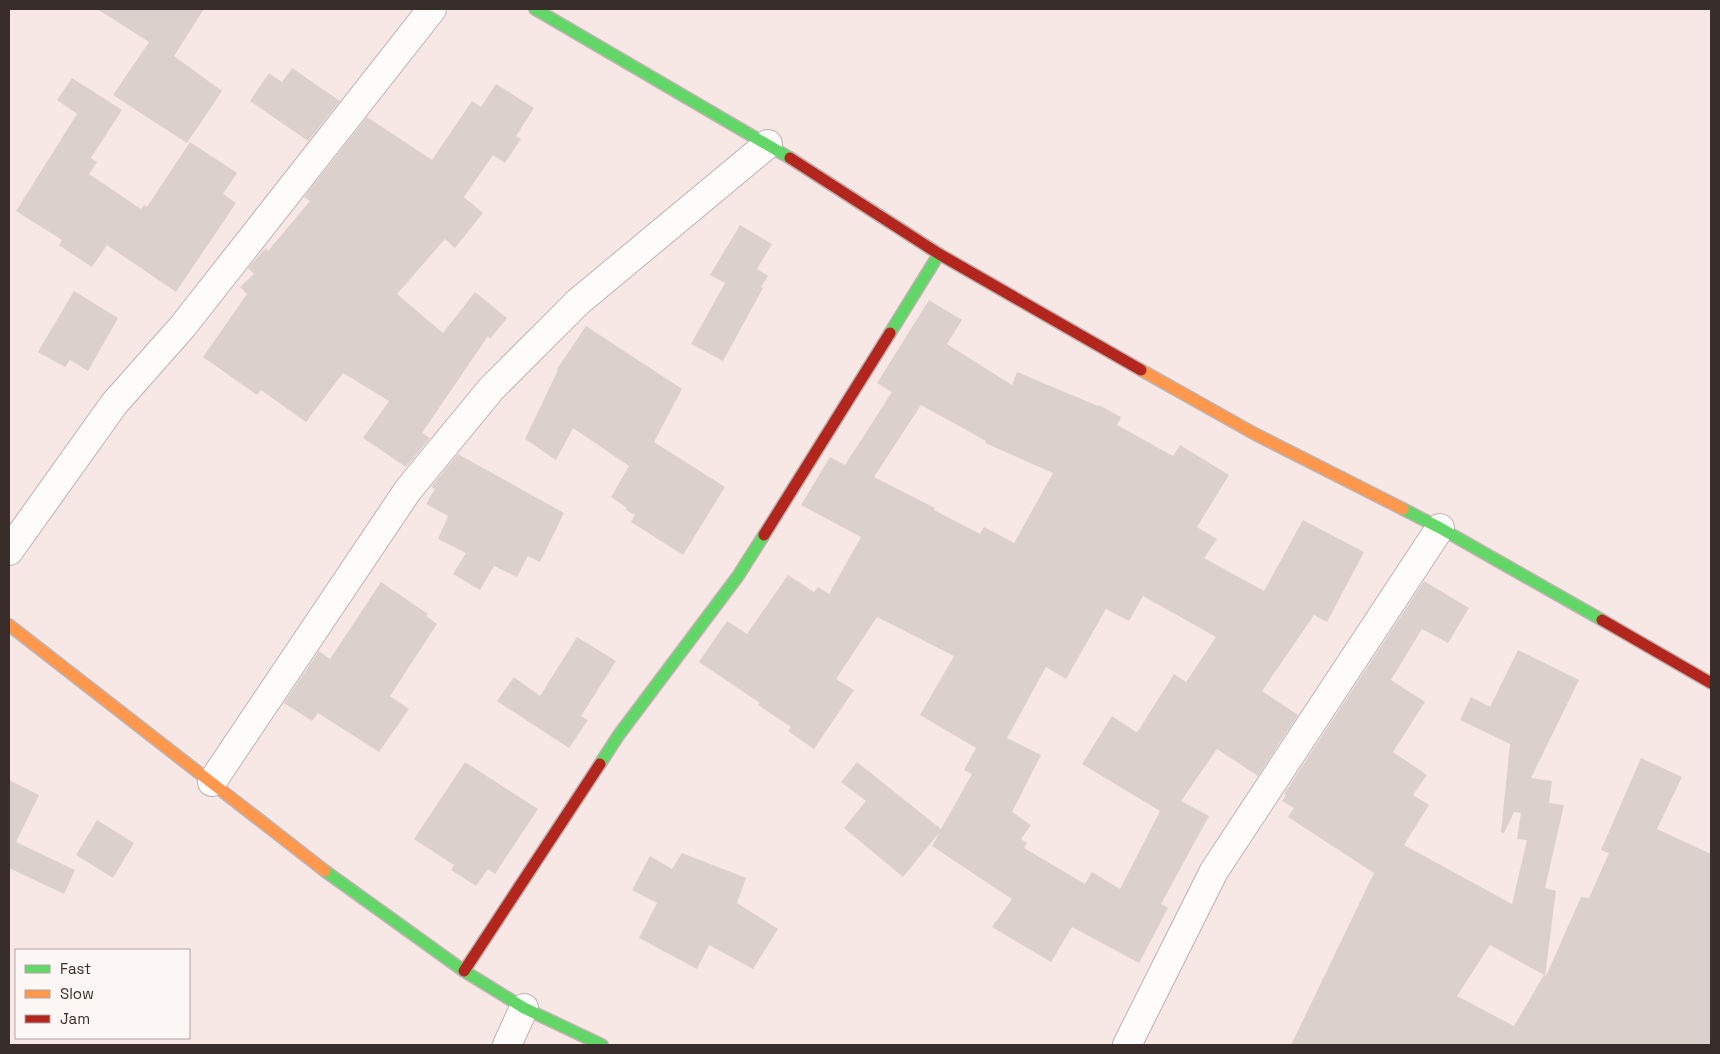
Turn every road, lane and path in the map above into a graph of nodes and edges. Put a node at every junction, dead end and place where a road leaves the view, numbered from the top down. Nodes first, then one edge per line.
1 (432, 9) edge
2 (535, 9) edge
3 (768, 144) junction
4 (939, 254) junction
5 (1440, 528) junction
6 (9, 551) edge
7 (9, 626) edge
8 (1711, 682) edge
9 (212, 782) junction
10 (464, 971) junction
11 (524, 1008) junction
12 (507, 1045) edge
13 (602, 1045) edge
14 (1127, 1045) edge

1 - 6 street
2 - 3 street
3 - 4 street
3 - 9 street
4 - 5 street
4 - 10 street
5 - 8 street
5 - 14 street
7 - 9 street
9 - 10 street
10 - 11 street
11 - 12 street
11 - 13 street

